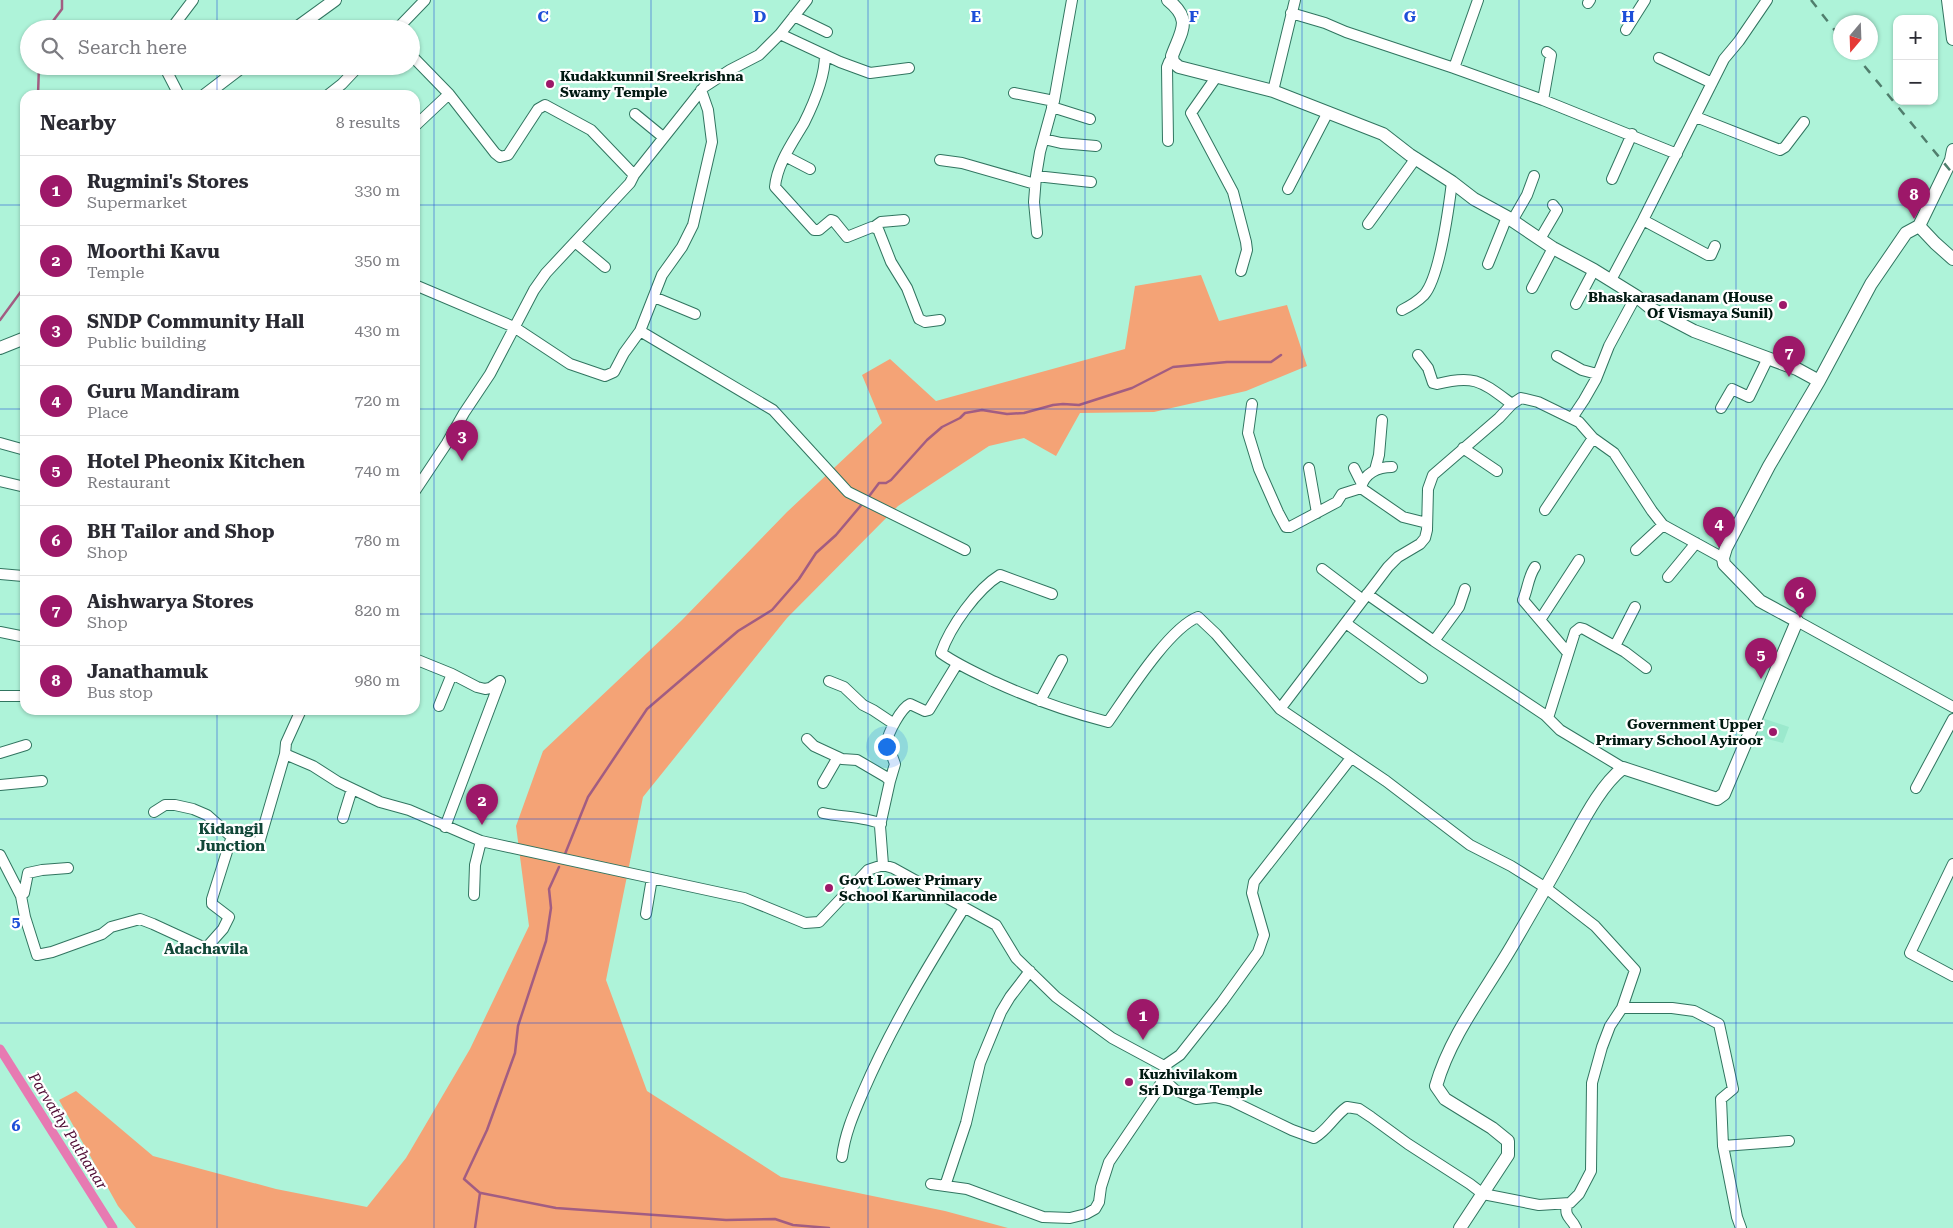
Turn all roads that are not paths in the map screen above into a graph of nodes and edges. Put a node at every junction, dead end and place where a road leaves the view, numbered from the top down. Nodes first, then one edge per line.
1 (193, 0) edge
2 (335, 0) edge
3 (425, 0) edge
4 (807, 0) edge
5 (1072, 0) edge
6 (1168, 0) edge
7 (1295, 0) edge
8 (1478, 0) edge
9 (1645, 0) edge
10 (1767, 0) edge
11 (1948, 0) edge
12 (1292, 13) junction
13 (794, 16) junction
14 (178, 20) edge
15 (315, 20) edge
16 (406, 20) edge
17 (1626, 30) dead end
18 (827, 32) dead end
19 (780, 34) junction
20 (1953, 39) edge
21 (1547, 52) dead end
22 (825, 56) junction
23 (1659, 58) dead end
24 (1173, 62) junction
25 (420, 64) edge
26 (909, 68) dead end
27 (1454, 68) junction
28 (169, 75) edge
29 (231, 75) edge
30 (348, 75) edge
31 (1217, 76) junction
32 (1712, 83) junction
33 (176, 90) edge
34 (212, 90) edge
35 (333, 90) edge
36 (701, 90) junction
37 (1274, 91) junction
38 (1014, 93) dead end
39 (449, 94) junction
40 (1543, 100) junction
41 (1053, 104) junction
42 (1328, 112) junction
43 (635, 114) dead end
44 (1696, 117) junction
45 (1090, 119) dead end
46 (420, 121) edge
47 (1804, 122) dead end
48 (1632, 134) junction
49 (663, 137) junction
50 (1044, 139) junction
51 (1168, 141) dead end
52 (1096, 146) dead end
53 (1953, 150) edge
54 (1677, 154) junction
55 (785, 156) junction
56 (1416, 158) junction
57 (940, 160) dead end
58 (810, 169) dead end
59 (634, 175) junction
60 (1534, 176) dead end
61 (1035, 180) junction
62 (1612, 180) dead end
63 (1091, 182) dead end
64 (1452, 182) junction
65 (1288, 189) dead end
66 (1553, 205) dead end
67 (1509, 219) junction
68 (904, 220) dead end
69 (1643, 220) junction
70 (1368, 224) dead end
71 (1919, 226) junction
72 (874, 227) junction
73 (1037, 233) dead end
74 (1540, 240) junction
75 (575, 242) junction
76 (1715, 246) dead end
77 (1553, 248) junction
78 (1953, 258) edge
79 (1488, 264) dead end
80 (605, 267) dead end
81 (1594, 270) junction
82 (1241, 271) dead end
83 (1611, 280) junction
84 (420, 287) edge
85 (1532, 288) dead end
86 (1636, 296) junction
87 (654, 297) junction
88 (1576, 304) dead end
89 (1402, 310) dead end
90 (695, 314) dead end
91 (940, 320) dead end
92 (514, 327) junction
93 (640, 331) junction
94 (20, 340) edge
95 (0, 348) edge
96 (1418, 355) dead end
97 (1557, 356) dead end
98 (1768, 358) junction
99 (1598, 374) junction
100 (1819, 381) junction
101 (1252, 404) dead end
102 (1512, 404) junction
103 (1721, 408) dead end
104 (1572, 418) junction
105 (1382, 420) dead end
106 (1593, 438) junction
107 (0, 443) edge
108 (1463, 448) junction
109 (20, 449) edge
110 (1392, 467) dead end
111 (1309, 468) dead end
112 (1354, 468) dead end
113 (1375, 470) junction
114 (1497, 471) dead end
115 (0, 481) edge
116 (420, 484) edge
117 (20, 486) edge
118 (1362, 486) junction
119 (1546, 510) dead end
120 (1317, 513) junction
121 (1427, 523) junction
122 (1664, 525) junction
123 (1696, 543) junction
124 (965, 550) dead end
125 (1636, 550) dead end
126 (1723, 558) junction
127 (1579, 560) dead end
128 (1535, 567) dead end
129 (1322, 569) dead end
130 (0, 574) edge
131 (20, 576) edge
132 (1668, 578) dead end
133 (1465, 589) dead end
134 (1052, 594) dead end
135 (1365, 597) junction
136 (1635, 607) dead end
137 (1540, 620) junction
138 (1797, 621) junction
139 (1346, 624) junction
140 (0, 632) edge
141 (20, 636) edge
142 (1434, 642) junction
143 (1615, 646) junction
144 (1568, 653) junction
145 (1062, 660) dead end
146 (420, 661) edge
147 (957, 664) junction
148 (1646, 668) dead end
149 (452, 674) junction
150 (1422, 678) dead end
151 (829, 681) dead end
152 (0, 696) edge
153 (20, 696) edge
154 (1040, 701) junction
155 (440, 706) dead end
156 (1953, 707) edge
157 (1280, 709) junction
158 (299, 715) edge
159 (1548, 718) junction
160 (1953, 720) edge
161 (894, 724) junction
162 (807, 739) dead end
163 (26, 745) dead end
164 (0, 753) edge
165 (285, 754) junction
166 (838, 757) junction
167 (1351, 758) junction
168 (1623, 768) junction
169 (42, 781) dead end
170 (890, 781) junction
171 (823, 783) dead end
172 (0, 785) edge
173 (1916, 788) dead end
174 (352, 789) junction
175 (154, 812) dead end
176 (824, 813) dead end
177 (343, 818) dead end
178 (881, 824) junction
179 (445, 827) junction
180 (234, 839) junction
181 (481, 841) junction
182 (0, 855) edge
183 (883, 864) junction
184 (1953, 864) edge
185 (68, 868) dead end
186 (652, 878) junction
187 (1546, 888) junction
188 (474, 895) dead end
189 (21, 896) junction
190 (964, 908) junction
191 (646, 914) dead end
192 (1030, 971) junction
193 (1953, 976) edge
194 (1622, 1008) junction
195 (1164, 1066) junction
196 (1163, 1079) junction
197 (1789, 1141) dead end
198 (1723, 1146) junction
199 (842, 1157) dead end
200 (931, 1184) dead end
201 (945, 1186) junction
202 (1483, 1194) junction
203 (1567, 1204) junction
204 (1460, 1228) edge
205 (1576, 1228) edge
206 (1742, 1228) edge

1 - 14 street
2 - 15 main road
3 - 16 street
4 - 13 street
5 - 41 street
6 - 24 main road
7 - 12 street
8 - 27 street
9 - 17 street
10 - 32 street
11 - 20 main road
12 - 27 street
12 - 37 street
13 - 18 street
13 - 19 street
19 - 22 street
19 - 36 street
21 - 40 street
22 - 26 street
22 - 55 street
23 - 32 street
24 - 31 main road
24 - 51 street
25 - 39 street
27 - 40 street
28 - 33 street
29 - 34 main road
30 - 35 street
31 - 37 main road
31 - 82 street
32 - 44 street
36 - 49 street
36 - 87 street
37 - 42 main road
38 - 41 street
39 - 46 street
39 - 59 street
40 - 48 street
41 - 45 street
41 - 50 street
42 - 56 main road
42 - 65 street
43 - 49 street
44 - 47 street
44 - 54 street
48 - 54 street
48 - 62 street
49 - 59 street
50 - 52 street
50 - 61 street
53 - 71 main road
54 - 69 street
55 - 58 street
55 - 72 street
56 - 64 main road
56 - 70 street
57 - 61 street
59 - 75 street
60 - 67 street
61 - 63 street
61 - 73 street
64 - 67 main road
64 - 89 street
66 - 74 street
67 - 74 main road
67 - 79 street
68 - 72 street
69 - 76 street
69 - 83 street
71 - 78 main road
71 - 100 main road
72 - 91 street
74 - 77 main road
75 - 80 street
75 - 92 street
77 - 81 main road
77 - 85 street
81 - 83 main road
81 - 88 street
83 - 86 main road
84 - 92 street
86 - 98 main road
86 - 99 street
87 - 90 street
87 - 93 street
92 - 93 street
92 - 116 street
93 - 124 street
94 - 95 main road
96 - 102 street
97 - 99 street
98 - 100 main road
98 - 103 street
99 - 104 street
100 - 126 main road
101 - 120 street
102 - 104 street
102 - 108 street
104 - 106 street
105 - 113 street
106 - 119 street
106 - 122 street
107 - 109 street
108 - 114 street
108 - 121 street
110 - 113 street
111 - 120 street
112 - 118 street
113 - 118 street
115 - 117 street
118 - 120 street
118 - 121 street
121 - 135 street
122 - 123 street
122 - 125 street
123 - 126 street
123 - 132 street
126 - 138 main road
127 - 137 street
128 - 137 street
129 - 135 street
130 - 131 street
133 - 142 street
134 - 147 street
135 - 139 street
135 - 142 street
136 - 143 street
137 - 144 street
138 - 156 street
138 - 168 main road
139 - 150 street
139 - 157 street
140 - 141 street
142 - 159 street
143 - 144 street
143 - 148 street
144 - 159 street
145 - 154 street
146 - 149 street
147 - 154 street
147 - 161 street
149 - 155 street
149 - 179 street
151 - 161 street
152 - 153 street
154 - 157 street
157 - 167 street
158 - 165 street
159 - 168 street
160 - 173 street
161 - 170 street
162 - 166 street
163 - 164 street
165 - 174 street
165 - 180 street
166 - 170 street
166 - 171 street
167 - 187 street
167 - 195 street
168 - 187 main road
169 - 172 street
170 - 178 street
174 - 177 street
174 - 179 street
175 - 180 street
176 - 178 street
178 - 183 street
179 - 181 street
180 - 189 street
181 - 186 street
181 - 188 street
182 - 189 street
183 - 186 street
183 - 190 street
184 - 193 street
185 - 189 street
186 - 191 street
187 - 194 street
187 - 202 main road
190 - 192 street
190 - 199 street
192 - 195 street
192 - 201 street
194 - 198 street
194 - 203 street
195 - 196 street
196 - 201 street
196 - 202 street
197 - 198 street
198 - 206 street
200 - 201 street
202 - 203 street
202 - 204 main road
203 - 205 street

